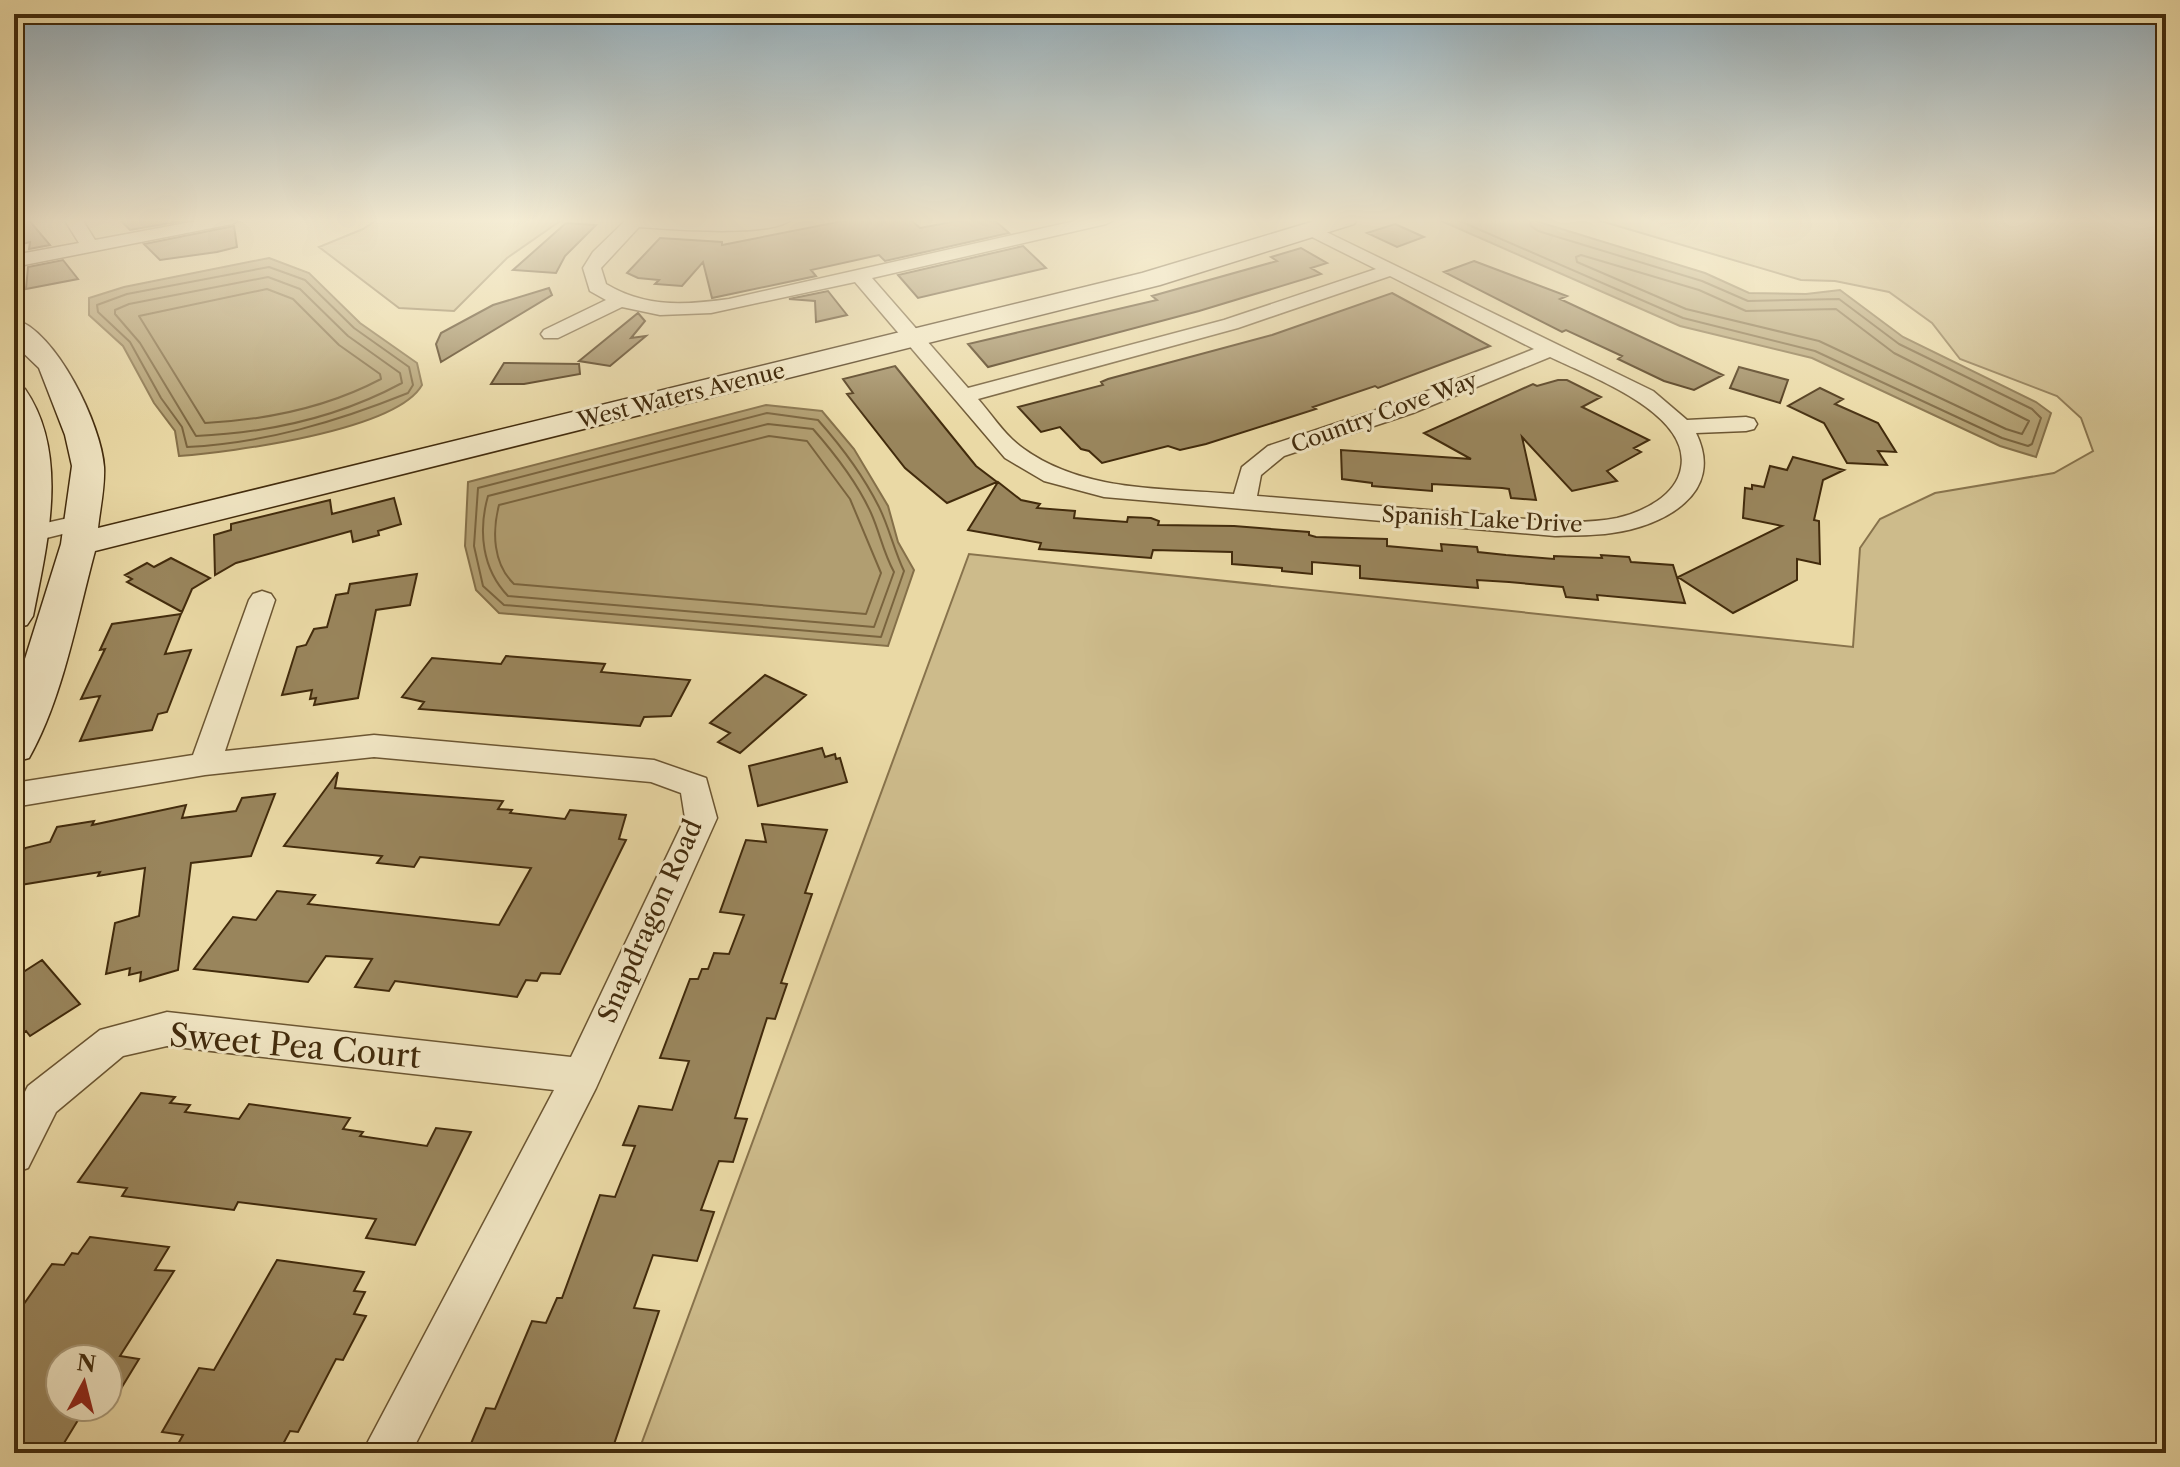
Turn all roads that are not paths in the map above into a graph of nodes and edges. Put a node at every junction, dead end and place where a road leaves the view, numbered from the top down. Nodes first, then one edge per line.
1 (598, 287) edge
2 (801, 287) edge
3 (869, 287) edge
4 (1110, 287) edge
5 (1339, 287) edge
6 (1426, 287) edge
7 (618, 302) junction
8 (14, 328) edge
9 (904, 330) junction
10 (551, 334) dead end
11 (1551, 349) junction
12 (14, 395) edge
13 (963, 396) junction
14 (1746, 424) dead end
15 (1682, 427) junction
16 (24, 454) edge
17 (1244, 502) junction
18 (80, 533) junction
19 (21, 547) edge
20 (262, 600) dead end
21 (14, 616) edge
22 (14, 747) edge
23 (205, 764) junction
24 (14, 795) edge
25 (582, 1076) junction
26 (14, 1154) edge
27 (386, 1453) edge

1 - 7 street
2 - 7 street
3 - 9 street, Spanish Lake Drive
4 - 9 street, West Waters Avenue
5 - 13 street
6 - 11 street
7 - 10 street
8 - 18 street
9 - 13 street, Spanish Lake Drive
9 - 18 street, West Waters Avenue
11 - 15 street
11 - 17 street, Country Cove Way
12 - 16 street
13 - 17 street, Spanish Lake Drive
14 - 15 street
15 - 17 street, Spanish Lake Drive
16 - 19 street
18 - 19 street, West Waters Avenue
18 - 22 street
19 - 21 street
20 - 23 street
23 - 24 street, Snapdragon Road
23 - 25 street, Snapdragon Road
25 - 26 street, Sweet Pea Court
25 - 27 street, Snapdragon Road

